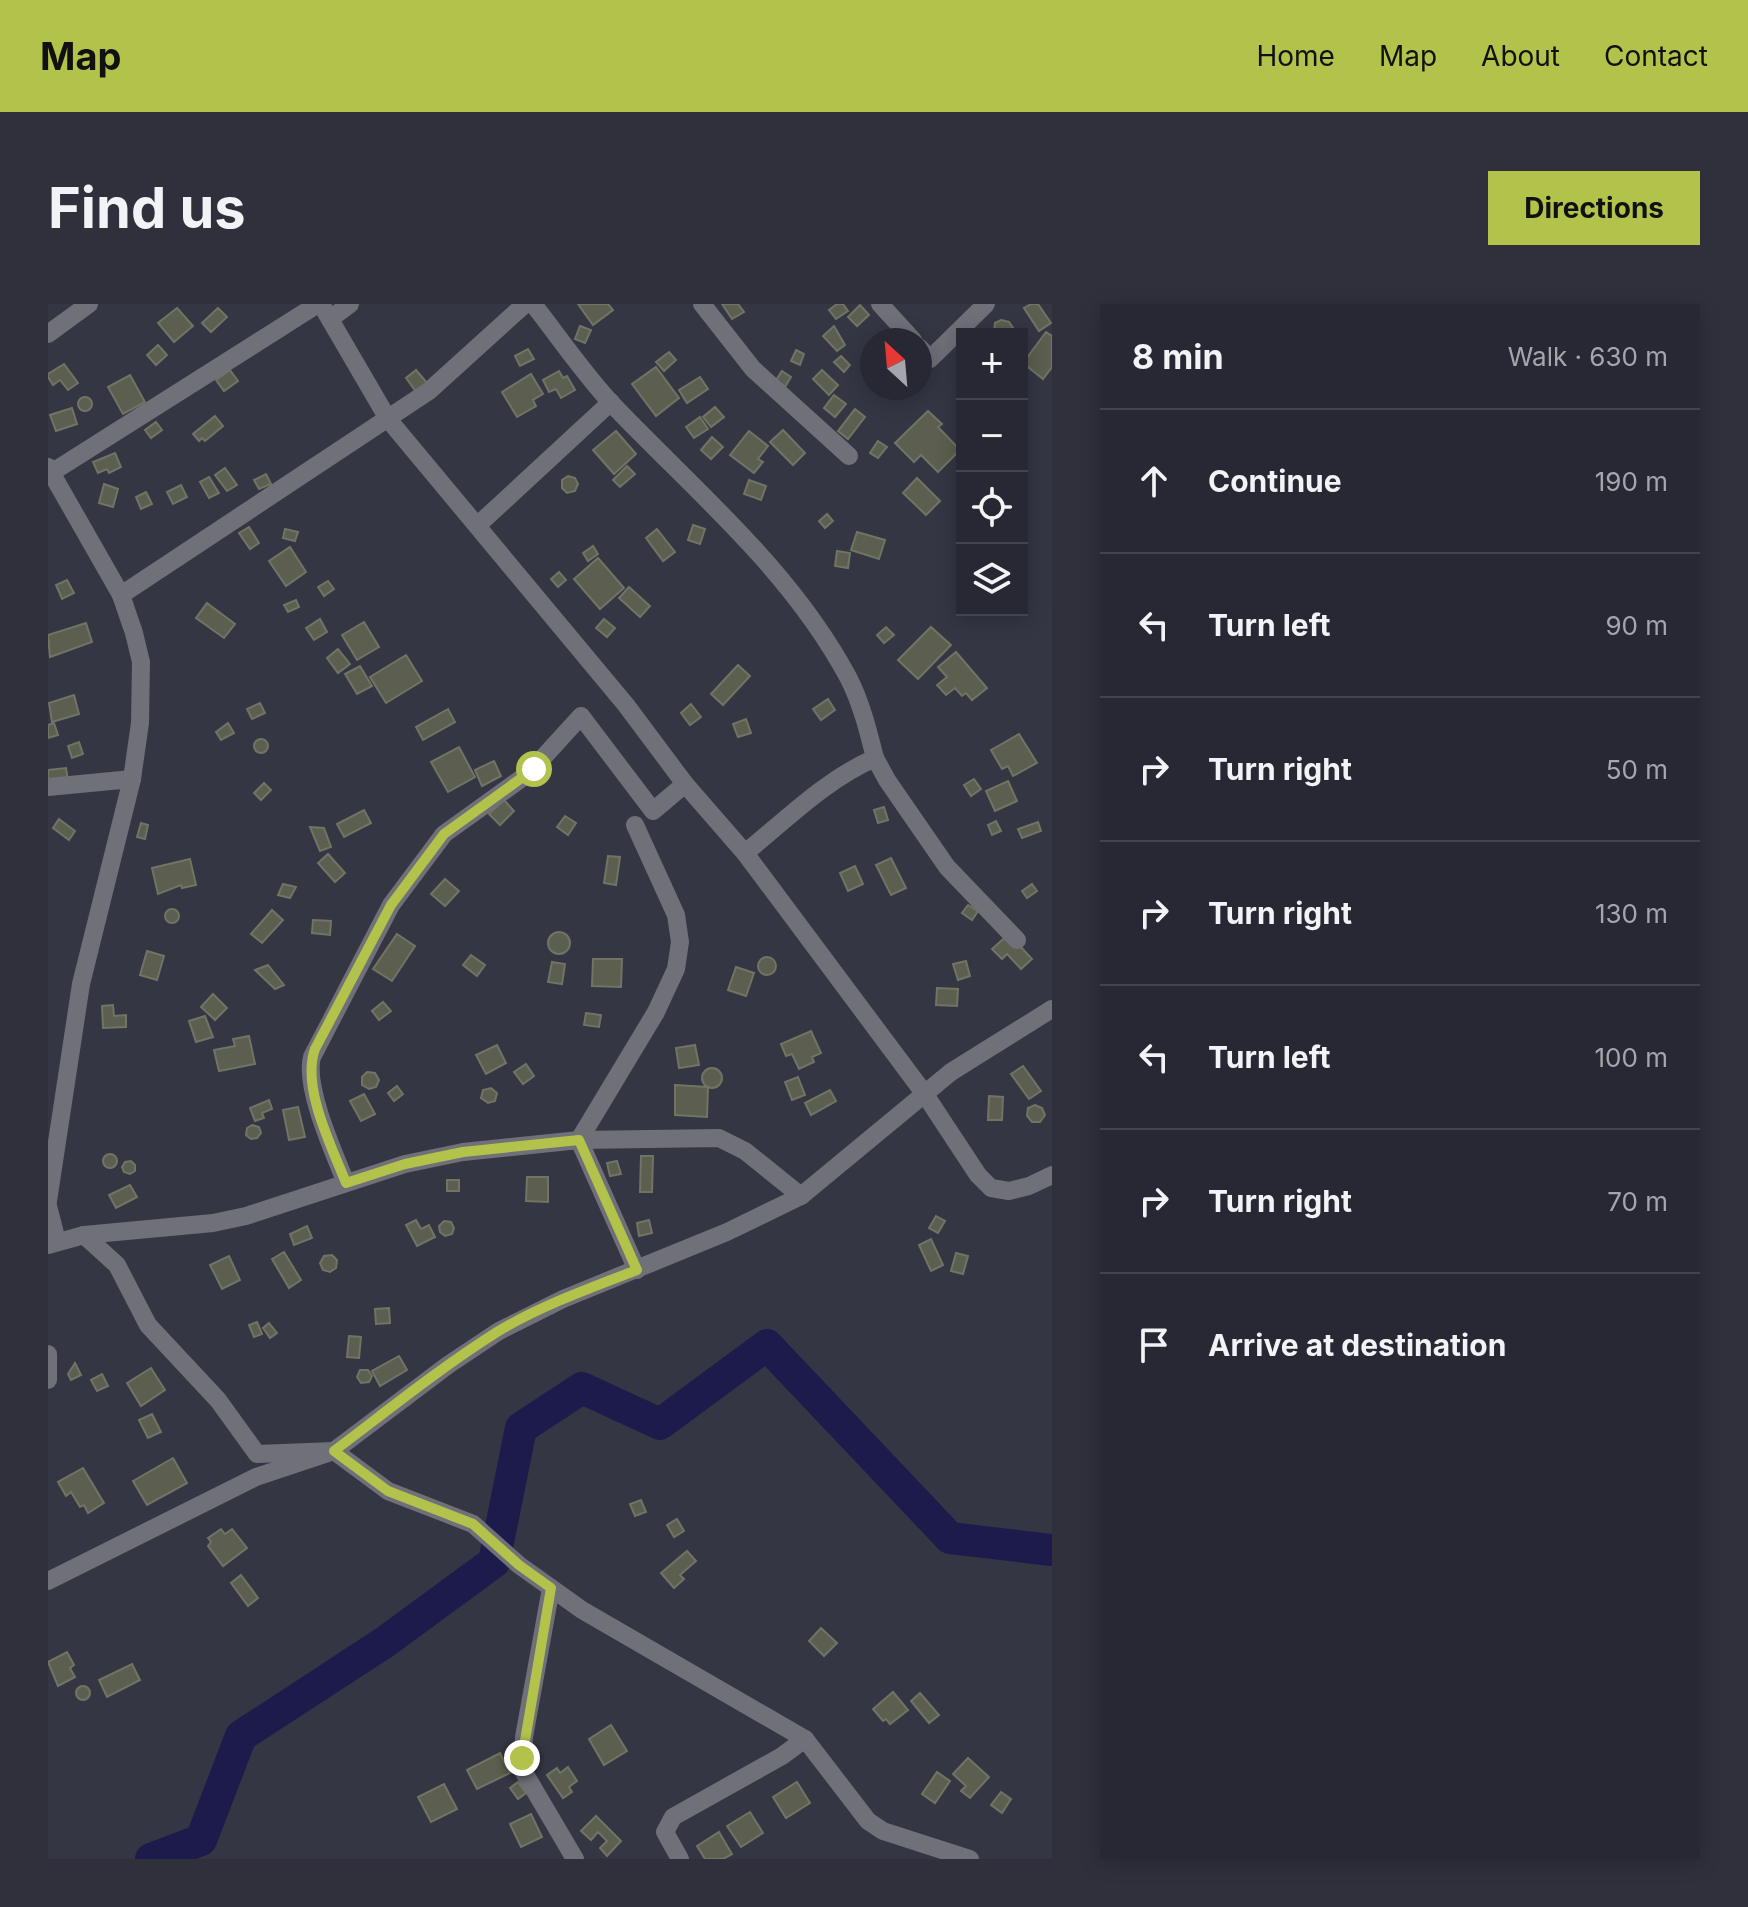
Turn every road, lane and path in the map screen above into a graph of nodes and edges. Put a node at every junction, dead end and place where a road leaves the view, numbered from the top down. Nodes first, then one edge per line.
1 (89, 304) edge
2 (350, 304) edge
3 (525, 304) edge
4 (533, 304) edge
5 (702, 304) edge
6 (880, 304) edge
7 (986, 304) edge
8 (323, 309) edge
9 (902, 328) edge
10 (48, 334) edge
11 (932, 357) edge
12 (611, 402) junction
13 (388, 419) junction
14 (849, 456) dead end
15 (50, 470) edge
16 (478, 525) junction
17 (121, 595) junction
18 (875, 758) junction
19 (132, 779) junction
20 (685, 784) junction
21 (48, 787) edge
22 (635, 825) dead end
23 (745, 853) junction
24 (1017, 940) dead end
25 (1052, 1009) edge
26 (924, 1093) junction
27 (579, 1140) junction
28 (1052, 1175) edge
29 (346, 1183) junction
30 (801, 1196) junction
31 (48, 1203) edge
32 (84, 1235) junction
33 (53, 1243) edge
34 (637, 1270) junction
35 (48, 1354) edge
36 (48, 1380) edge
37 (334, 1451) junction
38 (48, 1581) edge
39 (551, 1588) junction
40 (805, 1739) junction
41 (575, 1859) edge
42 (680, 1859) edge
43 (970, 1859) edge

1 - 10 street
2 - 8 street
3 - 13 street
4 - 12 street
5 - 14 street
6 - 9 street
7 - 11 street
8 - 13 street
8 - 15 street
12 - 16 street
12 - 18 street
13 - 16 street
13 - 17 street
15 - 17 street
16 - 20 street
17 - 19 street
18 - 23 street
18 - 24 street
19 - 21 street
19 - 31 street
20 - 23 street
20 - 29 street
22 - 27 street
23 - 26 street
25 - 26 street
26 - 28 street
26 - 30 street
27 - 29 street
27 - 30 street
27 - 34 street
29 - 32 street
30 - 34 street
31 - 33 street
32 - 33 street
32 - 37 street
34 - 37 street
35 - 36 street
37 - 38 street
37 - 39 street
39 - 40 street
39 - 41 street
40 - 42 street
40 - 43 street

